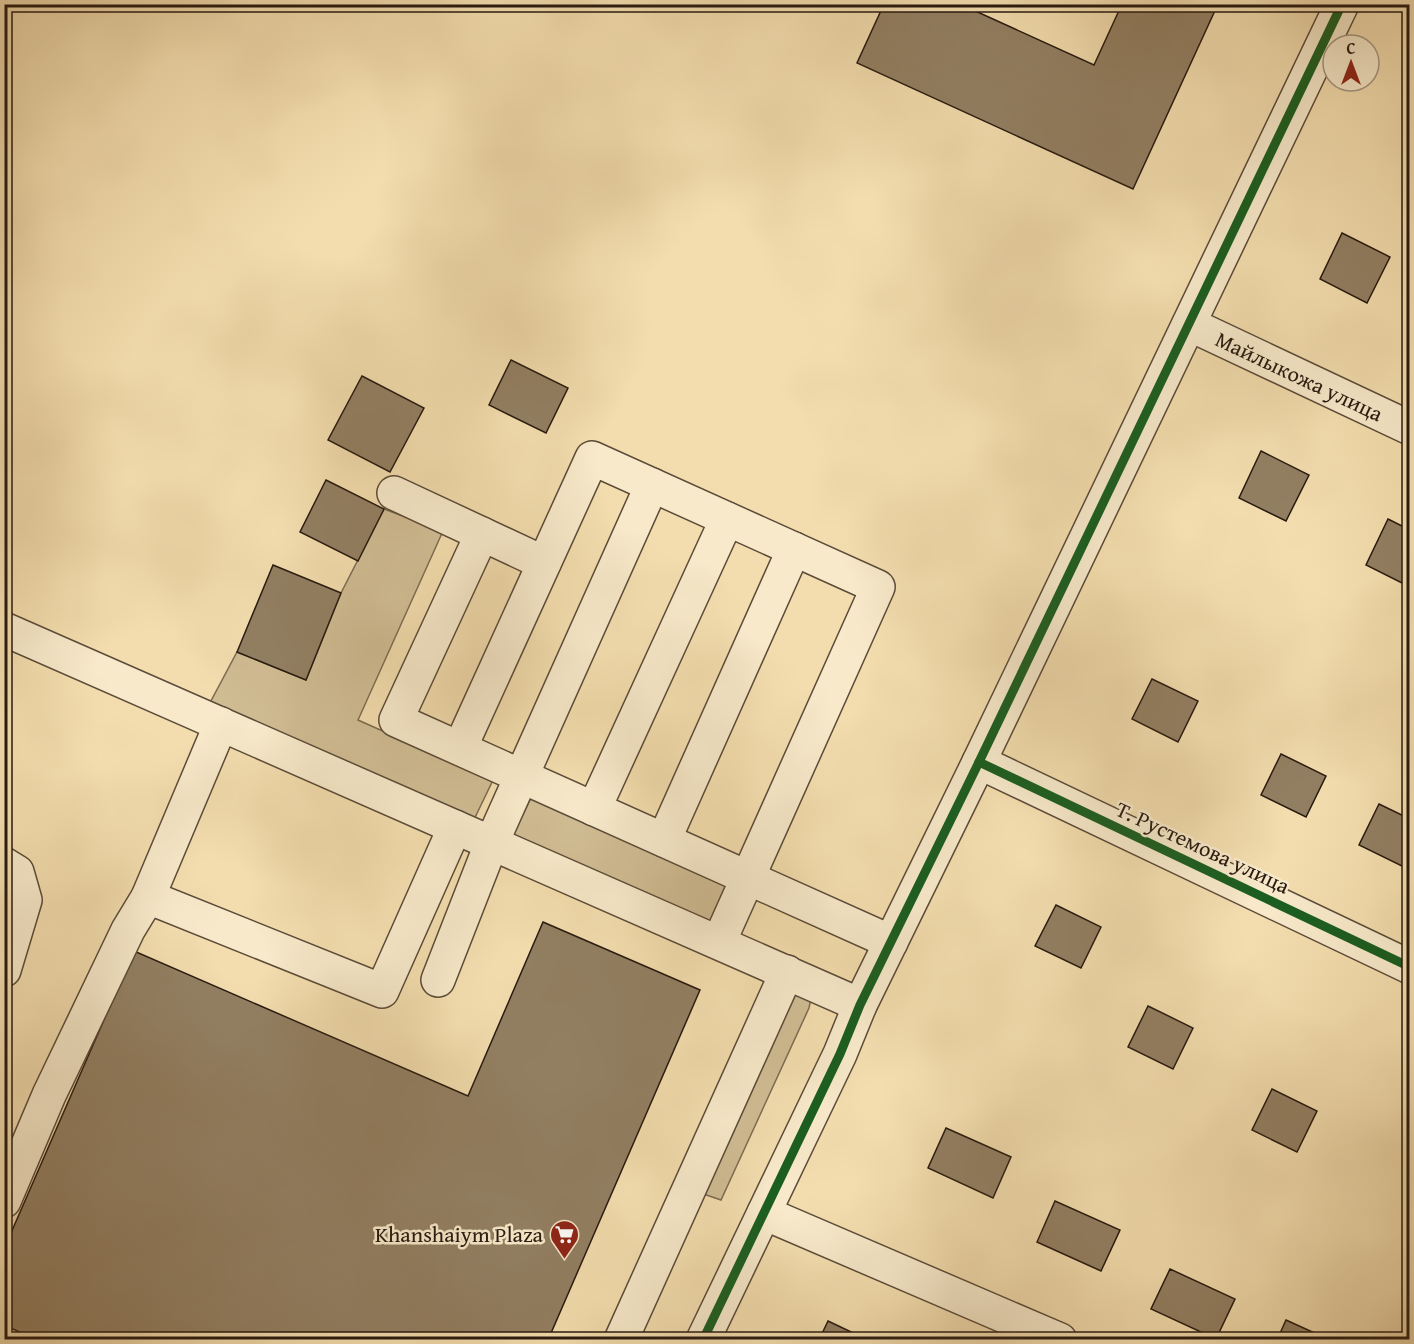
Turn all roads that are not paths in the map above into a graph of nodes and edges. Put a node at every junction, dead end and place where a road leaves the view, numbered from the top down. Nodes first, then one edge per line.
1 (1342, 4) edge
2 (1189, 324) junction
3 (1410, 428) edge
4 (652, 485) junction
5 (394, 493) dead end
6 (727, 519) junction
7 (482, 534) junction
8 (794, 549) junction
9 (544, 563) junction
10 (4, 629) edge
11 (221, 724) junction
12 (460, 748) junction
13 (979, 762) junction
14 (521, 776) junction
15 (594, 809) junction
16 (455, 826) junction
17 (664, 840) junction
18 (492, 842) junction
19 (4, 864) edge
20 (748, 878) junction
21 (148, 897) junction
22 (719, 942) junction
23 (891, 942) junction
24 (1410, 967) edge
25 (4, 970) edge
26 (787, 972) junction
27 (438, 980) dead end
28 (860, 1005) junction
29 (4, 1201) edge
30 (764, 1213) junction
31 (621, 1340) edge
32 (703, 1340) edge
33 (1060, 1340) edge

1 - 2 street
2 - 3 street, Майлыкожа улица
2 - 13 street
4 - 6 street
4 - 9 street
4 - 14 street
5 - 7 street
6 - 8 street
6 - 15 street
7 - 9 street
7 - 12 street
8 - 17 street
8 - 20 street
9 - 12 street
10 - 11 street
11 - 16 street
11 - 21 street
12 - 14 street
13 - 23 street
13 - 24 street, Т. Рустемова улица
14 - 15 street
14 - 18 street
15 - 17 street
16 - 18 street
16 - 21 street
17 - 20 street
18 - 22 street
18 - 27 street
19 - 25 street
20 - 22 street
20 - 23 street
21 - 29 street
22 - 26 street
23 - 28 street
26 - 28 street
26 - 31 street
28 - 30 street
30 - 32 street
30 - 33 street

